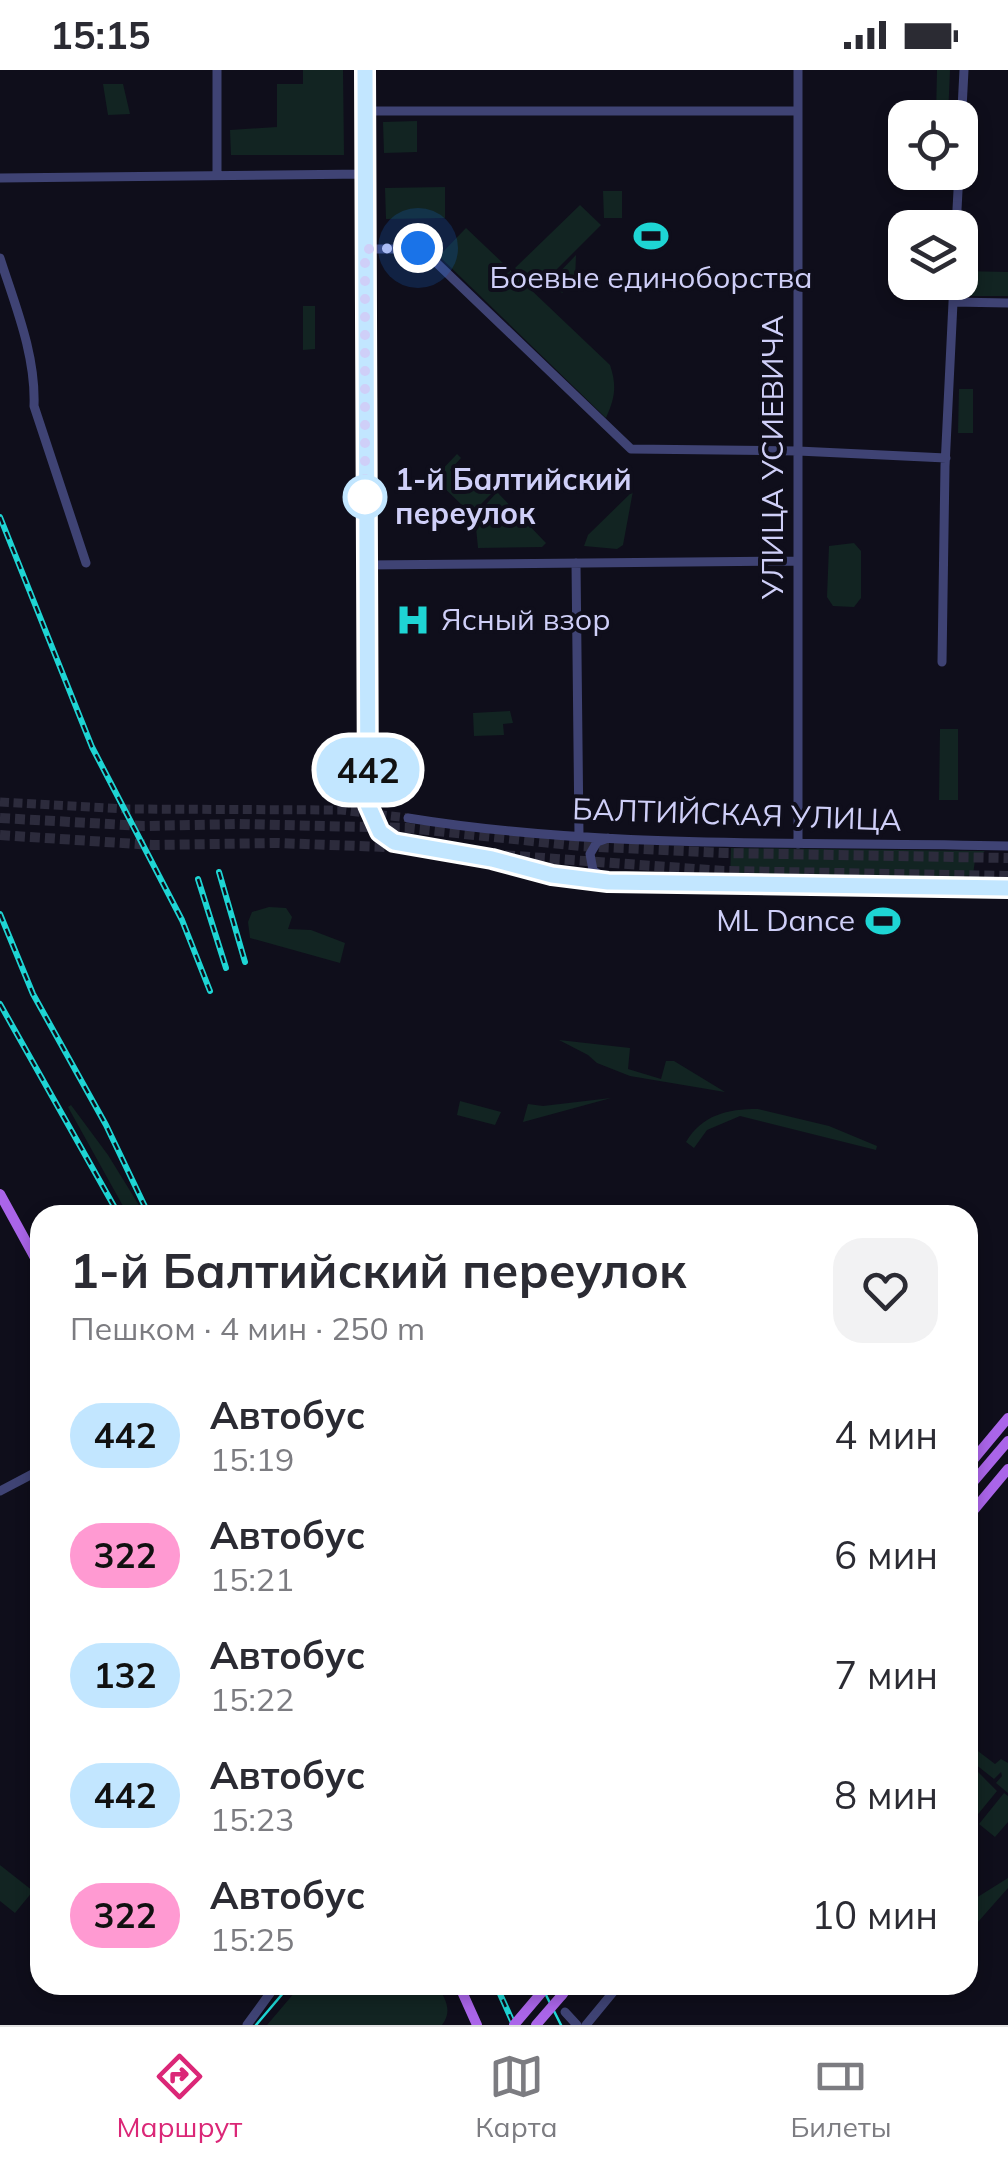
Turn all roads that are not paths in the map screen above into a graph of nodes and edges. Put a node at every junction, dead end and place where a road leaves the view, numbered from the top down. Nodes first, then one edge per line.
1 (217, 70) edge
2 (365, 70) edge
3 (798, 70) edge
4 (964, 70) edge
5 (962, 100) edge
6 (364, 110) junction
7 (798, 111) junction
8 (216, 174) junction
9 (364, 174) junction
10 (0, 178) edge
11 (365, 249) junction
12 (0, 258) edge
13 (952, 302) joint
14 (1008, 302) edge
15 (798, 451) junction
16 (946, 458) junction
17 (798, 561) junction
18 (86, 563) dead end
19 (576, 563) junction
20 (365, 565) junction
21 (942, 662) dead end
22 (408, 818) tunnel mouth
23 (579, 835) junction
24 (614, 836) junction
25 (798, 844) junction
26 (1008, 846) edge
27 (608, 882) junction
28 (1008, 888) edge
29 (0, 1194) edge
30 (30, 1249) edge
31 (1008, 1418) edge
32 (1008, 1441) edge
33 (978, 1454) edge
34 (1008, 1469) edge
35 (30, 1475) edge
36 (978, 1476) edge
37 (0, 1491) edge
38 (978, 1504) edge
39 (268, 1995) edge
40 (462, 1995) edge
41 (540, 1995) edge
42 (562, 1995) edge
43 (611, 1995) edge
44 (566, 2012) dead end
45 (473, 2024) edge
46 (246, 2025) edge
47 (514, 2025) edge
48 (536, 2025) edge
49 (576, 2025) edge
50 (586, 2025) edge

1 - 8 street
2 - 6 street
3 - 7 street, УЛИЦА УСИЕВИЧА
4 - 5 street
6 - 7 street
6 - 9 street
7 - 15 street, УЛИЦА УСИЕВИЧА
8 - 9 street
8 - 10 street
9 - 11 street
11 - 15 street
11 - 20 street
12 - 18 street
13 - 14 street
13 - 16 street
15 - 16 street
15 - 17 street, УЛИЦА УСИЕВИЧА
16 - 21 street
17 - 19 street
17 - 25 street, УЛИЦА УСИЕВИЧА
19 - 20 street
19 - 23 street
20 - 27 street
22 - 23 street, БАЛТИЙСКАЯ УЛИЦА
23 - 24 street, БАЛТИЙСКАЯ УЛИЦА
24 - 25 street, БАЛТИЙСКАЯ УЛИЦА
24 - 27 street
25 - 26 street, БАЛТИЙСКАЯ УЛИЦА
27 - 28 street
29 - 30 main road
31 - 33 main road
32 - 36 main road
34 - 38 main road
35 - 37 street
39 - 46 street
40 - 45 main road
41 - 47 main road, bridge
42 - 48 main road, bridge
43 - 50 street
44 - 49 street

